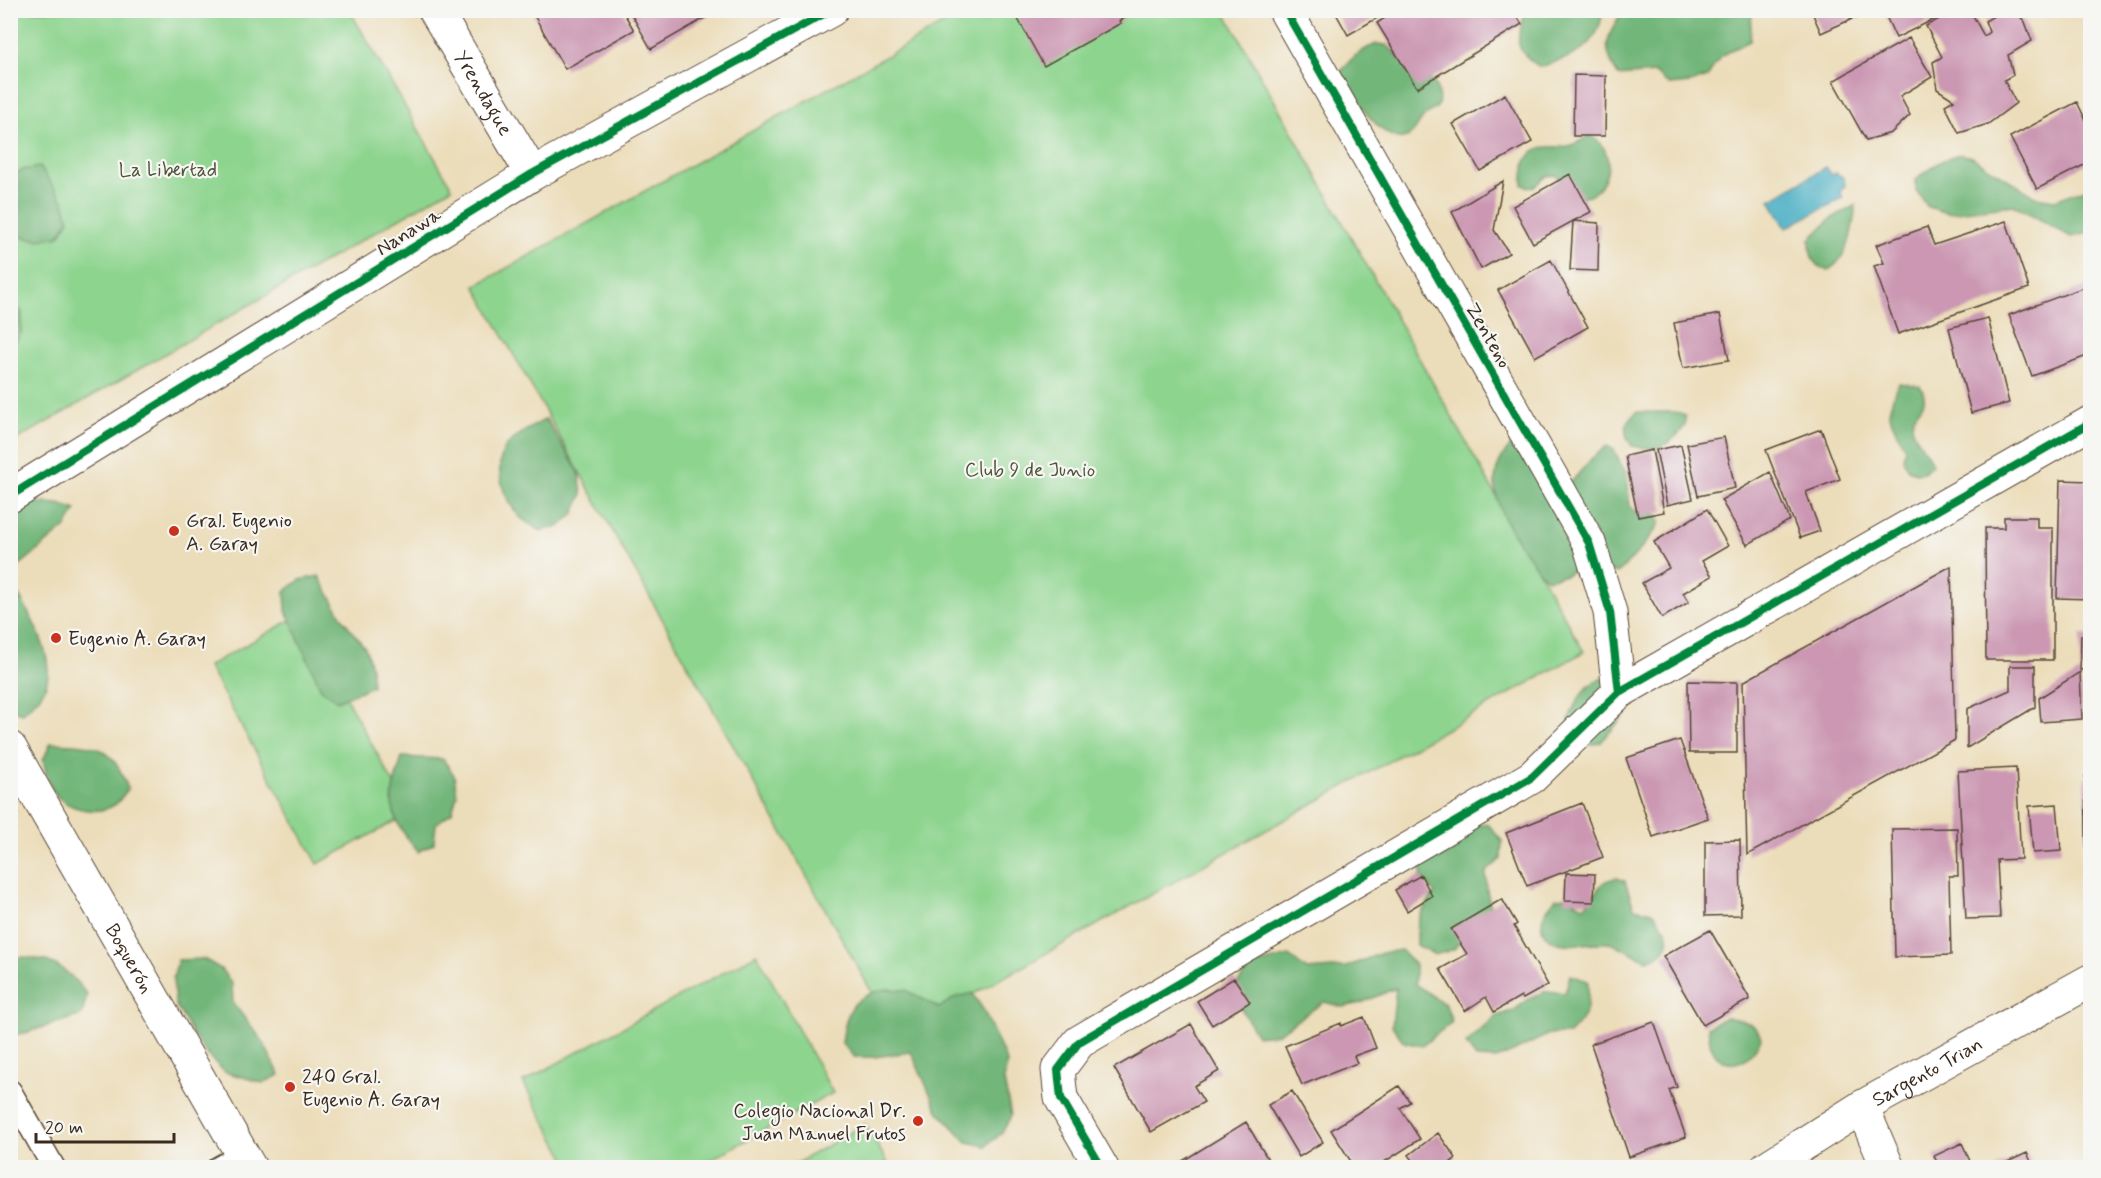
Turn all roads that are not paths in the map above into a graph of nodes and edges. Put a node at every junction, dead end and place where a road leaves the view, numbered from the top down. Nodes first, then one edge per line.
1 (435, 10) edge
2 (831, 10) edge
3 (1285, 10) edge
4 (532, 174) junction
5 (2091, 423) edge
6 (10, 496) edge
7 (1619, 692) junction
8 (10, 748) edge
9 (2091, 981) edge
10 (10, 1091) edge
11 (1862, 1107) junction
12 (237, 1163) edge
13 (54, 1167) edge
14 (1102, 1167) edge
15 (1766, 1167) edge
16 (1888, 1167) edge

1 - 4 street, Yrendague
2 - 4 street, Nanawa
3 - 7 street, Zenteno
4 - 6 street, Nanawa
5 - 7 street
7 - 14 street
8 - 12 street, Boquerón
9 - 11 street, Sargento Trian
10 - 13 lane
11 - 15 street, Sargento Trian
11 - 16 street

